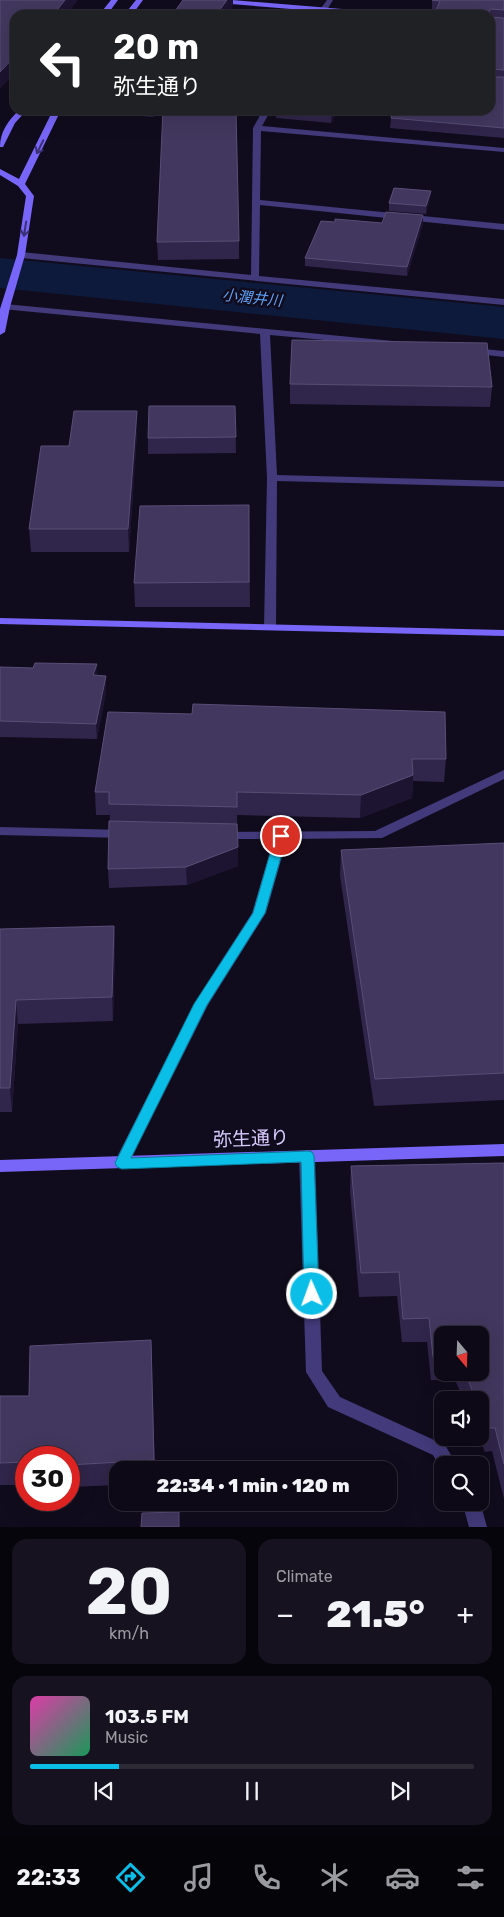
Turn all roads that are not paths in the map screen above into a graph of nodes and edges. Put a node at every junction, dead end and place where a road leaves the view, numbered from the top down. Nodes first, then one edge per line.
1 (115, 0) edge
2 (140, 0) edge
3 (206, 0) edge
4 (107, 10) edge
5 (132, 10) edge
6 (303, 10) edge
7 (18, 115) edge
8 (55, 115) edge
9 (264, 115) edge
10 (12, 122) junction
11 (0, 127) edge
12 (257, 128) junction
13 (0, 145) edge
14 (504, 150) edge
15 (0, 171) edge
16 (21, 184) junction
17 (256, 202) junction
18 (504, 227) edge
19 (21, 255) junction
20 (255, 277) junction
21 (504, 302) edge
22 (5, 307) junction
23 (265, 330) junction
24 (0, 332) edge
25 (399, 344) edge
26 (466, 351) edge
27 (504, 354) edge
28 (272, 478) junction
29 (504, 484) edge
30 (0, 621) edge
31 (270, 627) junction
32 (504, 633) edge
33 (504, 774) edge
34 (0, 831) edge
35 (136, 834) edge
36 (203, 835) edge
37 (281, 836) junction
38 (504, 1150) edge
39 (308, 1156) junction
40 (122, 1163) junction
41 (0, 1166) edge
42 (443, 1456) edge
43 (474, 1511) edge
44 (478, 1527) edge

1 - 4 street
2 - 5 street
3 - 6 street
7 - 10 street
8 -> 16 street
9 - 12 street
10 - 11 street
10 - 13 street
12 - 14 street
12 - 17 street
15 - 16 street
16 -> 19 street
17 - 18 street
17 - 20 street
19 - 20 street
19 - 22 street
20 - 21 street
22 - 23 street
22 - 24 street
23 - 25 street
23 - 28 street
26 - 27 street
28 - 29 street
28 - 31 street
30 - 31 street
31 - 32 street
33 - 37 street
34 - 35 street
36 - 37 street
37 - 40 street
38 - 39 street, 弥生通り
39 - 40 street, 弥生通り
39 - 42 street
40 - 41 street, 弥生通り
43 - 44 street

